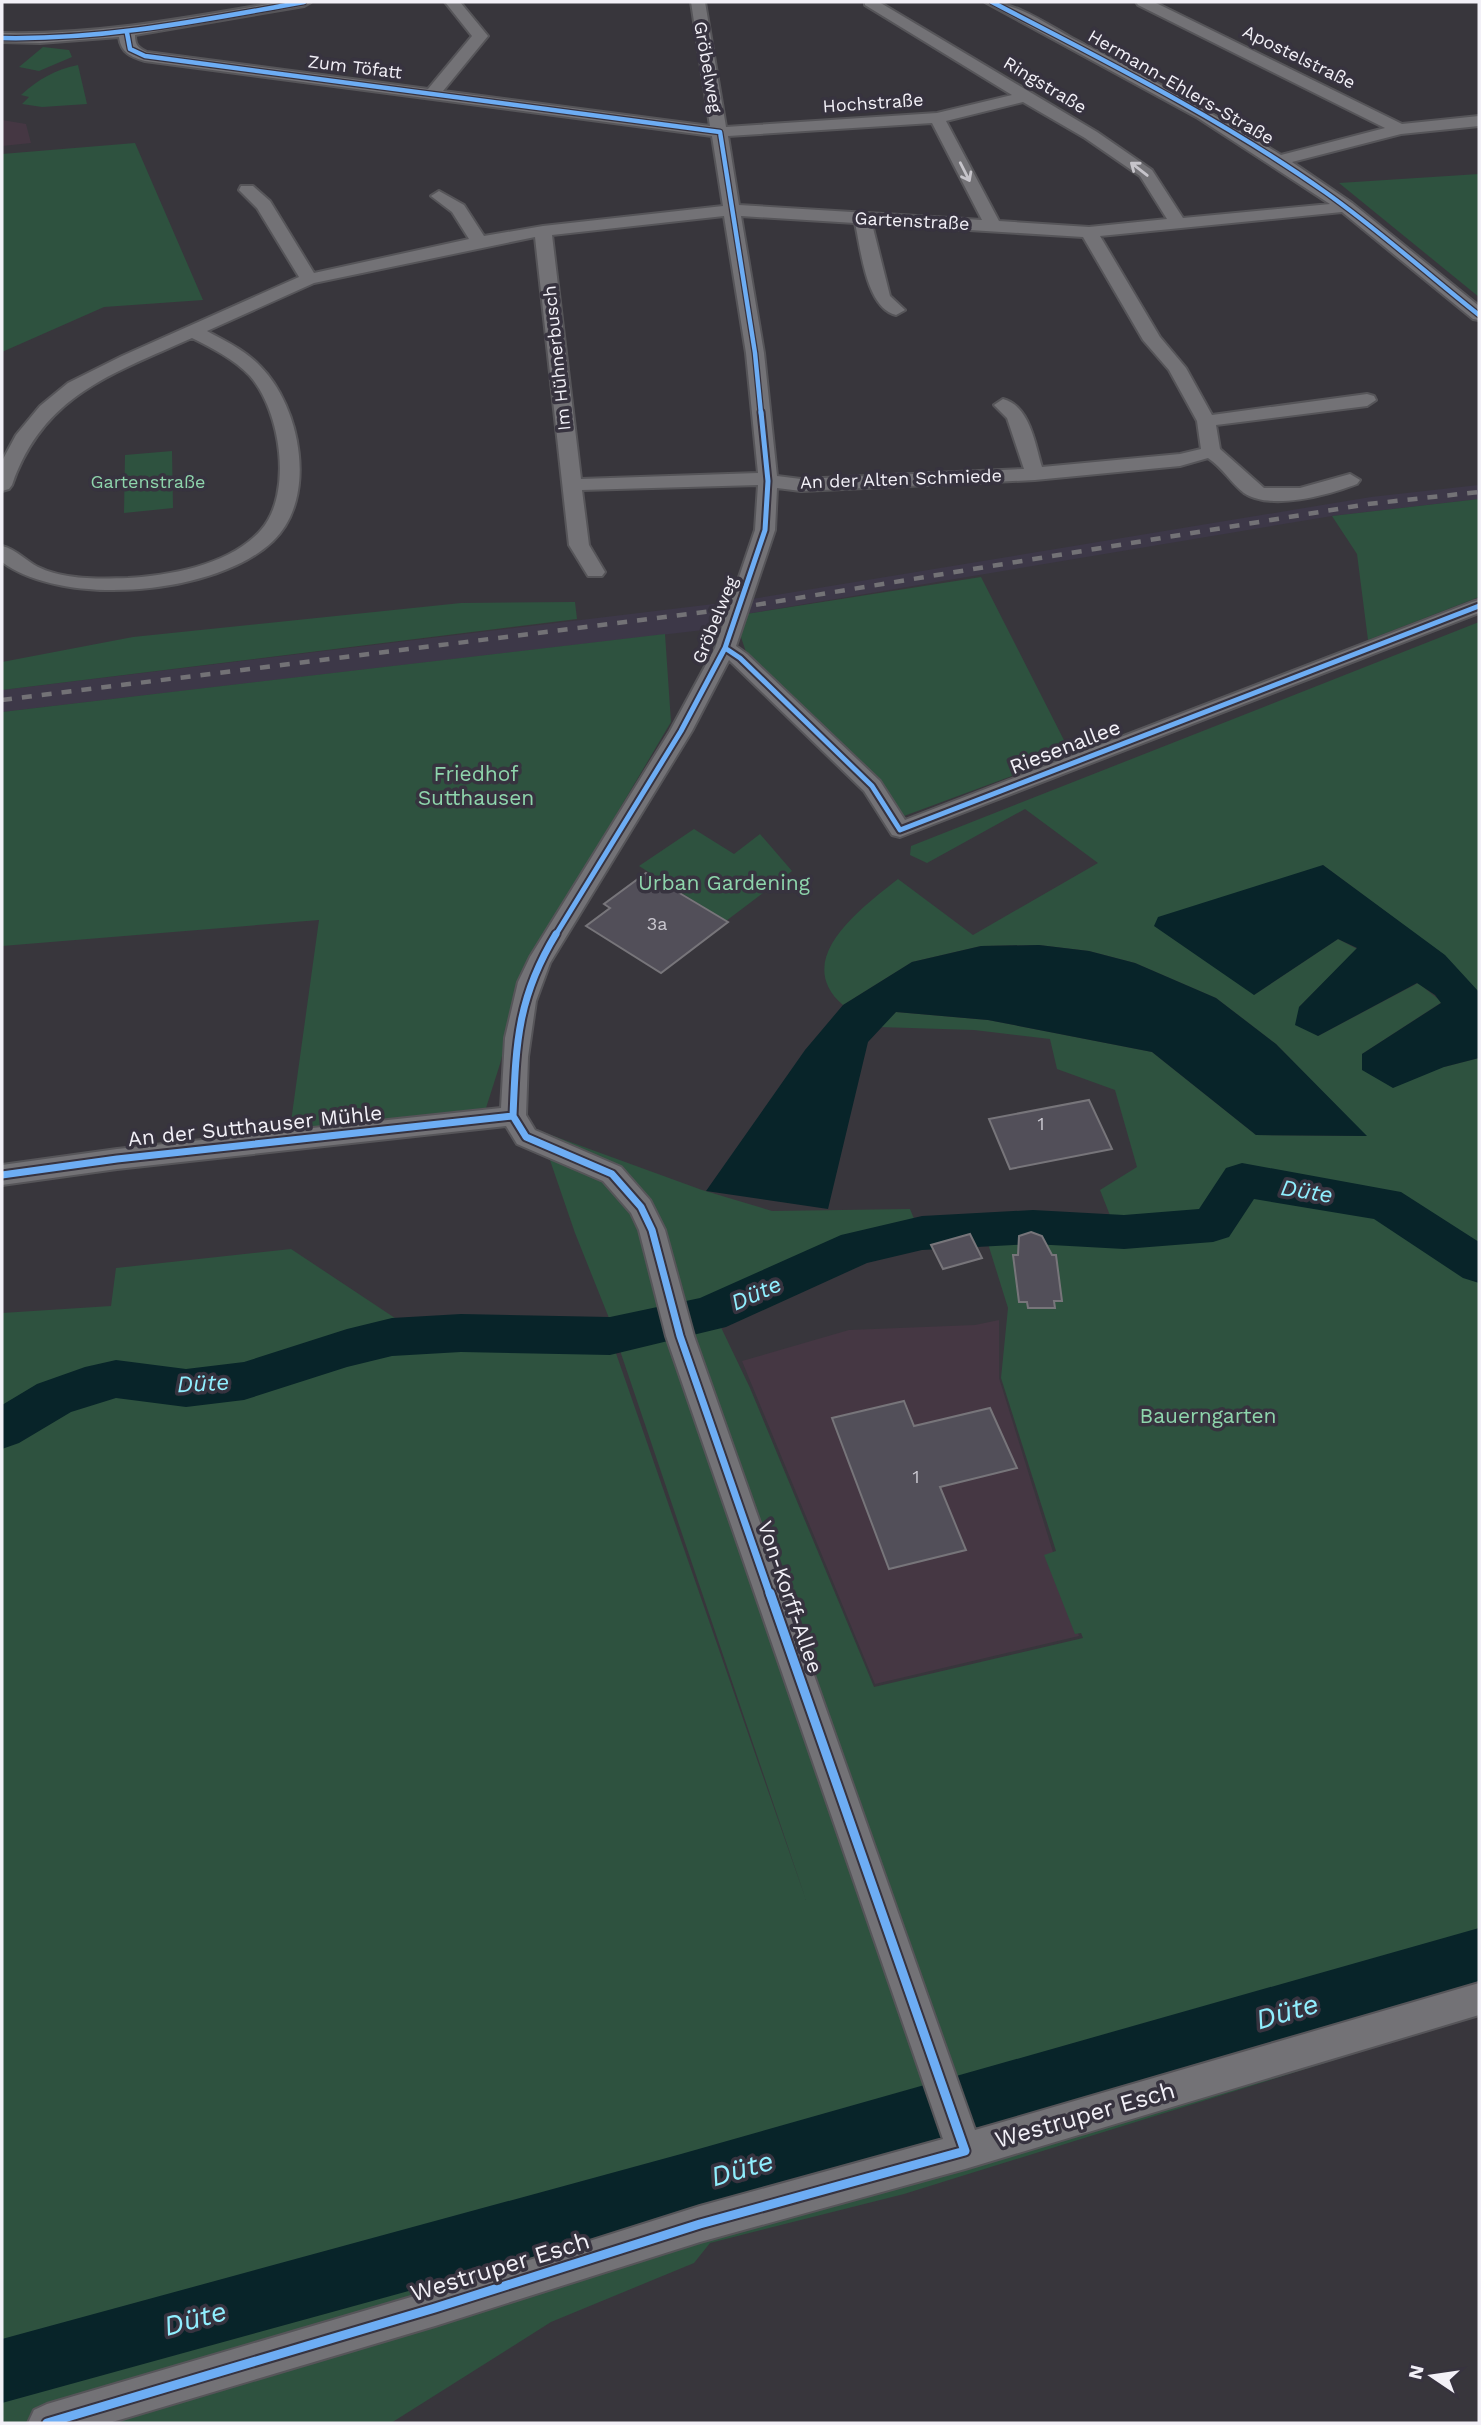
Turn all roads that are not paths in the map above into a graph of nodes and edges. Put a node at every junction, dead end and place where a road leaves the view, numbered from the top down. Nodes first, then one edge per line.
1 (194, 2) edge
2 (304, 2) edge
3 (452, 2) edge
4 (698, 2) edge
5 (872, 2) edge
6 (992, 2) edge
7 (1143, 2) edge
8 (204, 19) junction
9 (127, 33) junction
10 (2, 38) edge
11 (433, 93) junction
12 (1027, 96) junction
13 (937, 118) junction
14 (1479, 121) edge
15 (1400, 129) junction
16 (719, 132) junction
17 (1279, 161) junction
18 (247, 190) dead end
19 (439, 196) dead end
20 (1346, 207) junction
21 (732, 210) junction
22 (862, 218) junction
23 (1178, 224) junction
24 (993, 226) junction
25 (543, 231) junction
26 (1089, 232) junction
27 (479, 242) junction
28 (309, 279) junction
29 (896, 310) dead end
30 (1479, 315) edge
31 (192, 331) junction
32 (1367, 400) dead end
33 (1003, 405) dead end
34 (1206, 421) junction
35 (1211, 452) junction
36 (1035, 474) junction
37 (1350, 480) dead end
38 (768, 481) junction
39 (2, 485) edge
40 (571, 485) junction
41 (2, 552) edge
42 (596, 572) dead end
43 (1479, 606) edge
44 (725, 648) junction
45 (513, 1116) junction
46 (2, 1175) edge
47 (1479, 1998) edge
48 (960, 2137) junction
49 (47, 2423) edge

1 - 8 street
2 - 8 street
3 - 11 street
4 - 16 street, Gröbelweg
5 - 12 street, Ringstraße
6 - 17 street, Hermann-Ehlers-Straße
7 - 15 street, Apostelstraße
8 - 9 street
9 - 10 street
9 - 11 street, Zum Töfatt
11 - 16 street, Zum Töfatt
12 - 13 street, Hochstraße
23 -> 12 street, Ringstraße
13 - 16 street, Hochstraße
13 -> 24 street
14 - 15 street
15 - 17 street
16 - 21 street, Gröbelweg
17 - 20 street, Hermann-Ehlers-Straße
18 - 28 street
19 - 27 street
20 - 23 street, Gartenstraße
20 - 30 street, Hermann-Ehlers-Straße
21 - 22 street, Gartenstraße
21 - 25 street, Gartenstraße
21 - 38 street, Gröbelweg
22 - 24 street, Gartenstraße
22 - 29 street
23 - 26 street, Gartenstraße
24 - 26 street, Gartenstraße
25 - 27 street, Gartenstraße
25 - 40 street, Im Hühnerbusch
26 - 34 street
27 - 28 street, Gartenstraße
28 - 31 street, Gartenstraße
31 - 39 street, Gartenstraße
31 - 41 street
32 - 34 street
33 - 36 street, An der Alten Schmiede
34 - 35 street
35 - 36 street, An der Alten Schmiede
35 - 37 street
36 - 38 street, An der Alten Schmiede
38 - 40 street
38 - 44 street, Gröbelweg
40 - 42 street, Im Hühnerbusch
43 - 44 street, Riesenallee
44 - 45 street, Gröbelweg
45 - 46 street, An der Sutthauser Mühle
45 - 48 street, Von-Korff-Allee
47 - 48 street, Westruper Esch
48 - 49 street, Westruper Esch

